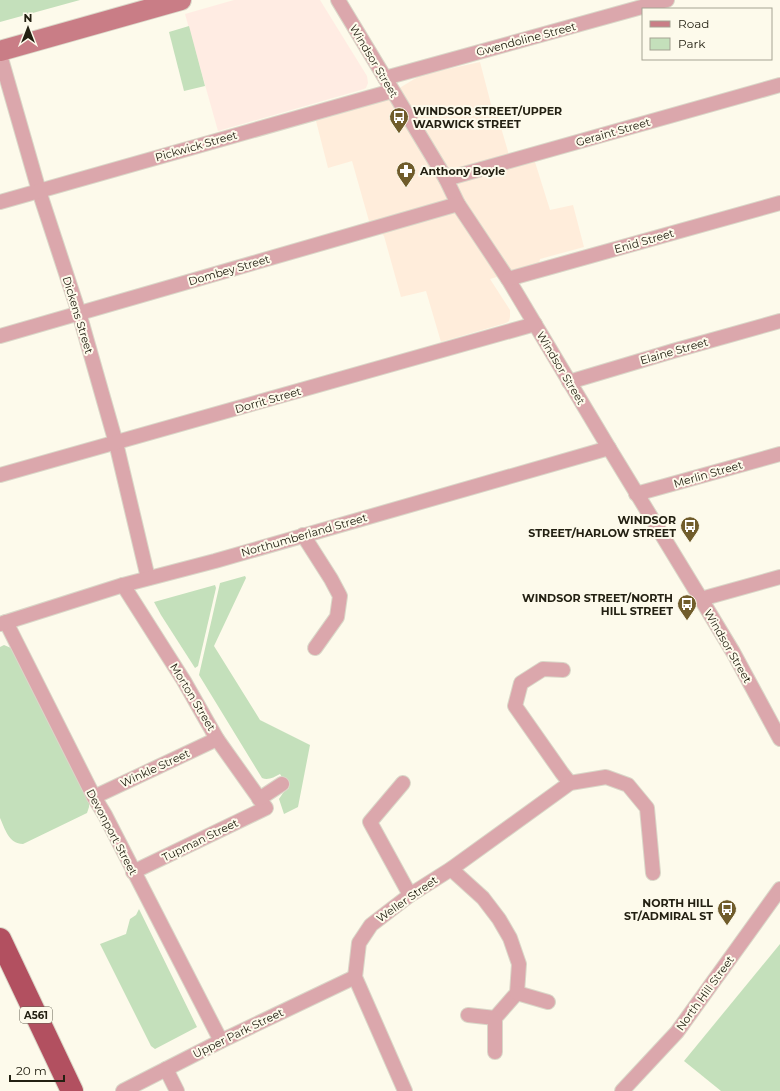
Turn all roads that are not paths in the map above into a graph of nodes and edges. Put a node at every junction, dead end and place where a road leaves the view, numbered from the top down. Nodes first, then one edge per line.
1 (181, 0) edge
2 (338, 0) edge
3 (667, 0) edge
4 (0, 51) edge
5 (0, 55) edge
6 (385, 78) junction
7 (780, 85) edge
8 (392, 91) junction
9 (446, 179) junction
10 (39, 191) junction
11 (0, 202) edge
12 (458, 204) junction
13 (780, 204) edge
14 (508, 279) junction
15 (79, 313) junction
16 (780, 321) edge
17 (535, 324) junction
18 (0, 336) edge
19 (569, 382) junction
20 (116, 443) junction
21 (609, 448) junction
22 (780, 454) edge
23 (0, 475) edge
24 (636, 494) junction
25 (303, 535) junction
26 (780, 577) edge
27 (148, 578) junction
28 (123, 584) junction
29 (702, 599) junction
30 (3, 623) edge
31 (315, 648) dead end
32 (563, 670) dead end
33 (217, 739) junction
34 (780, 739) edge
35 (570, 782) junction
36 (403, 783) dead end
37 (282, 784) dead end
38 (94, 797) junction
39 (262, 804) junction
40 (451, 869) junction
41 (133, 872) junction
42 (653, 873) dead end
43 (780, 889) edge
44 (410, 895) junction
45 (0, 939) edge
46 (355, 977) junction
47 (517, 993) junction
48 (548, 1002) dead end
49 (468, 1015) dead end
50 (495, 1018) junction
51 (221, 1041) junction
52 (495, 1052) dead end
53 (166, 1069) junction
54 (72, 1091) edge
55 (123, 1091) edge
56 (177, 1091) edge
57 (405, 1091) edge
58 (622, 1091) edge

1 - 4 main road
2 - 6 street, Windsor Street
3 - 6 street, Gwendoline Street
5 - 10 street, Dickens Street
6 - 8 street, Windsor Street
7 - 9 street, Geraint Street
8 - 9 street, Windsor Street
8 - 10 street, Pickwick Street
9 - 12 street, Windsor Street
10 - 11 street, Pickwick Street
10 - 15 street, Dickens Street
12 - 14 street, Windsor Street
12 - 15 street, Dombey Street
13 - 14 street, Enid Street
14 - 17 street, Windsor Street
15 - 18 street, Dombey Street
15 - 20 street, Dickens Street
16 - 19 street, Elaine Street
17 - 19 street, Windsor Street
17 - 20 street, Dorrit Street
19 - 21 street, Windsor Street
20 - 23 street, Dorrit Street
20 - 27 street, Dickens Street
21 - 24 street, Windsor Street
21 - 25 street, Northumberland Street
22 - 24 street, Merlin Street
24 - 29 street, Windsor Street
25 - 27 street, Northumberland Street
25 - 31 street
26 - 29 street
27 - 28 street, Northumberland Street
28 - 30 street, Northumberland Street
28 - 33 street, Morton Street
29 - 34 street, Windsor Street
30 - 38 street, Devonport Street
32 - 35 street
33 - 38 street, Winkle Street
33 - 39 street, Morton Street
35 - 40 street, Weller Street
35 - 42 street
36 - 44 street
37 - 39 street, Tupman Street
38 - 41 street, Devonport Street
39 - 41 street, Tupman Street
40 - 44 street, Weller Street
40 - 47 street
41 - 51 street, Devonport Street
43 - 58 street, North Hill Street
44 - 46 street, Weller Street
45 - 54 highway, A561
46 - 51 street, Upper Park Street
46 - 57 street
47 - 48 street
47 - 50 street
49 - 50 street
50 - 52 street
51 - 53 street, Upper Park Street
53 - 55 street, Upper Park Street
53 - 56 street

